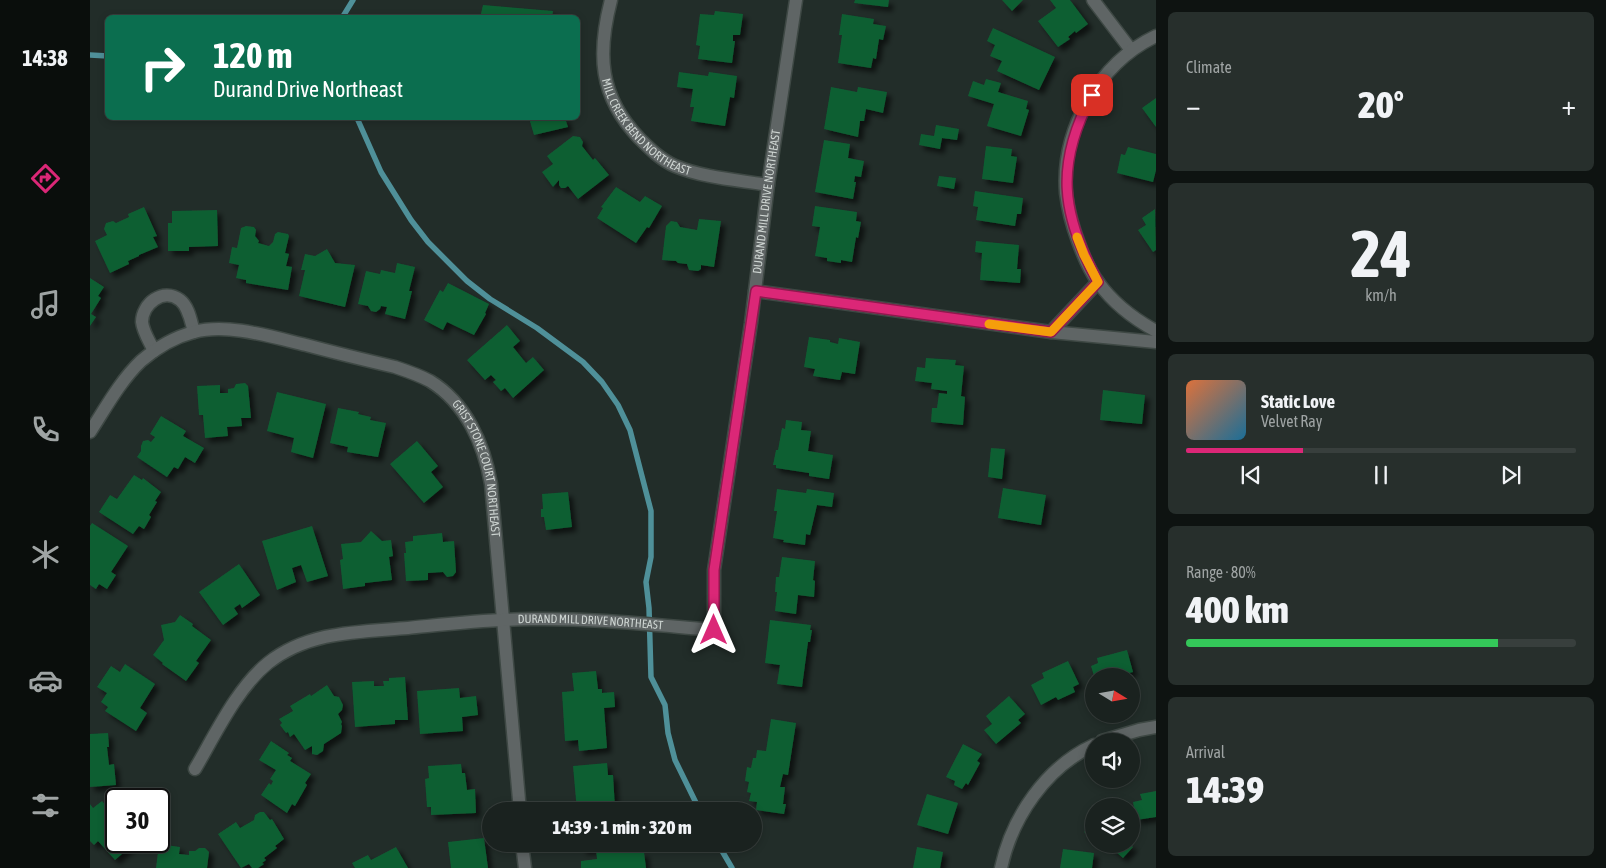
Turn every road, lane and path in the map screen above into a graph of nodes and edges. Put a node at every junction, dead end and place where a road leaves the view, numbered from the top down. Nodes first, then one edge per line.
1 (611, 0) edge
2 (796, 0) edge
3 (1093, 0) edge
4 (1156, 36) edge
5 (1131, 50) junction
6 (768, 185) junction
7 (1098, 282) junction
8 (756, 291) junction
9 (1156, 331) edge
10 (194, 332) junction
11 (1051, 332) junction
12 (1156, 342) edge
13 (154, 351) junction
14 (90, 432) edge
15 (504, 619) junction
16 (1156, 727) edge
17 (1129, 733) edge
18 (1085, 749) edge
19 (195, 769) dead end
20 (519, 802) edge
21 (523, 852) edge
22 (525, 868) edge
23 (1001, 868) edge

1 - 6 street, MILL CREEK BEND NORTHEAST
2 - 6 street, DURAND MILL DRIVE NORTHEAST
3 - 5 street
4 - 5 street
5 - 7 street
6 - 8 street, DURAND MILL DRIVE NORTHEAST
7 - 9 street
7 - 11 street
8 - 11 street
8 - 15 street, DURAND MILL DRIVE NORTHEAST
10 - 13 street, GRIST STONE COURT NORTHEAST
10 - 13 street
10 - 15 street, GRIST STONE COURT NORTHEAST
11 - 12 street
13 - 14 street, GRIST STONE COURT NORTHEAST
15 - 19 street, DURAND MILL DRIVE NORTHEAST
15 - 20 street, GRIST STONE COURT NORTHEAST
16 - 17 street
18 - 23 street
21 - 22 street

